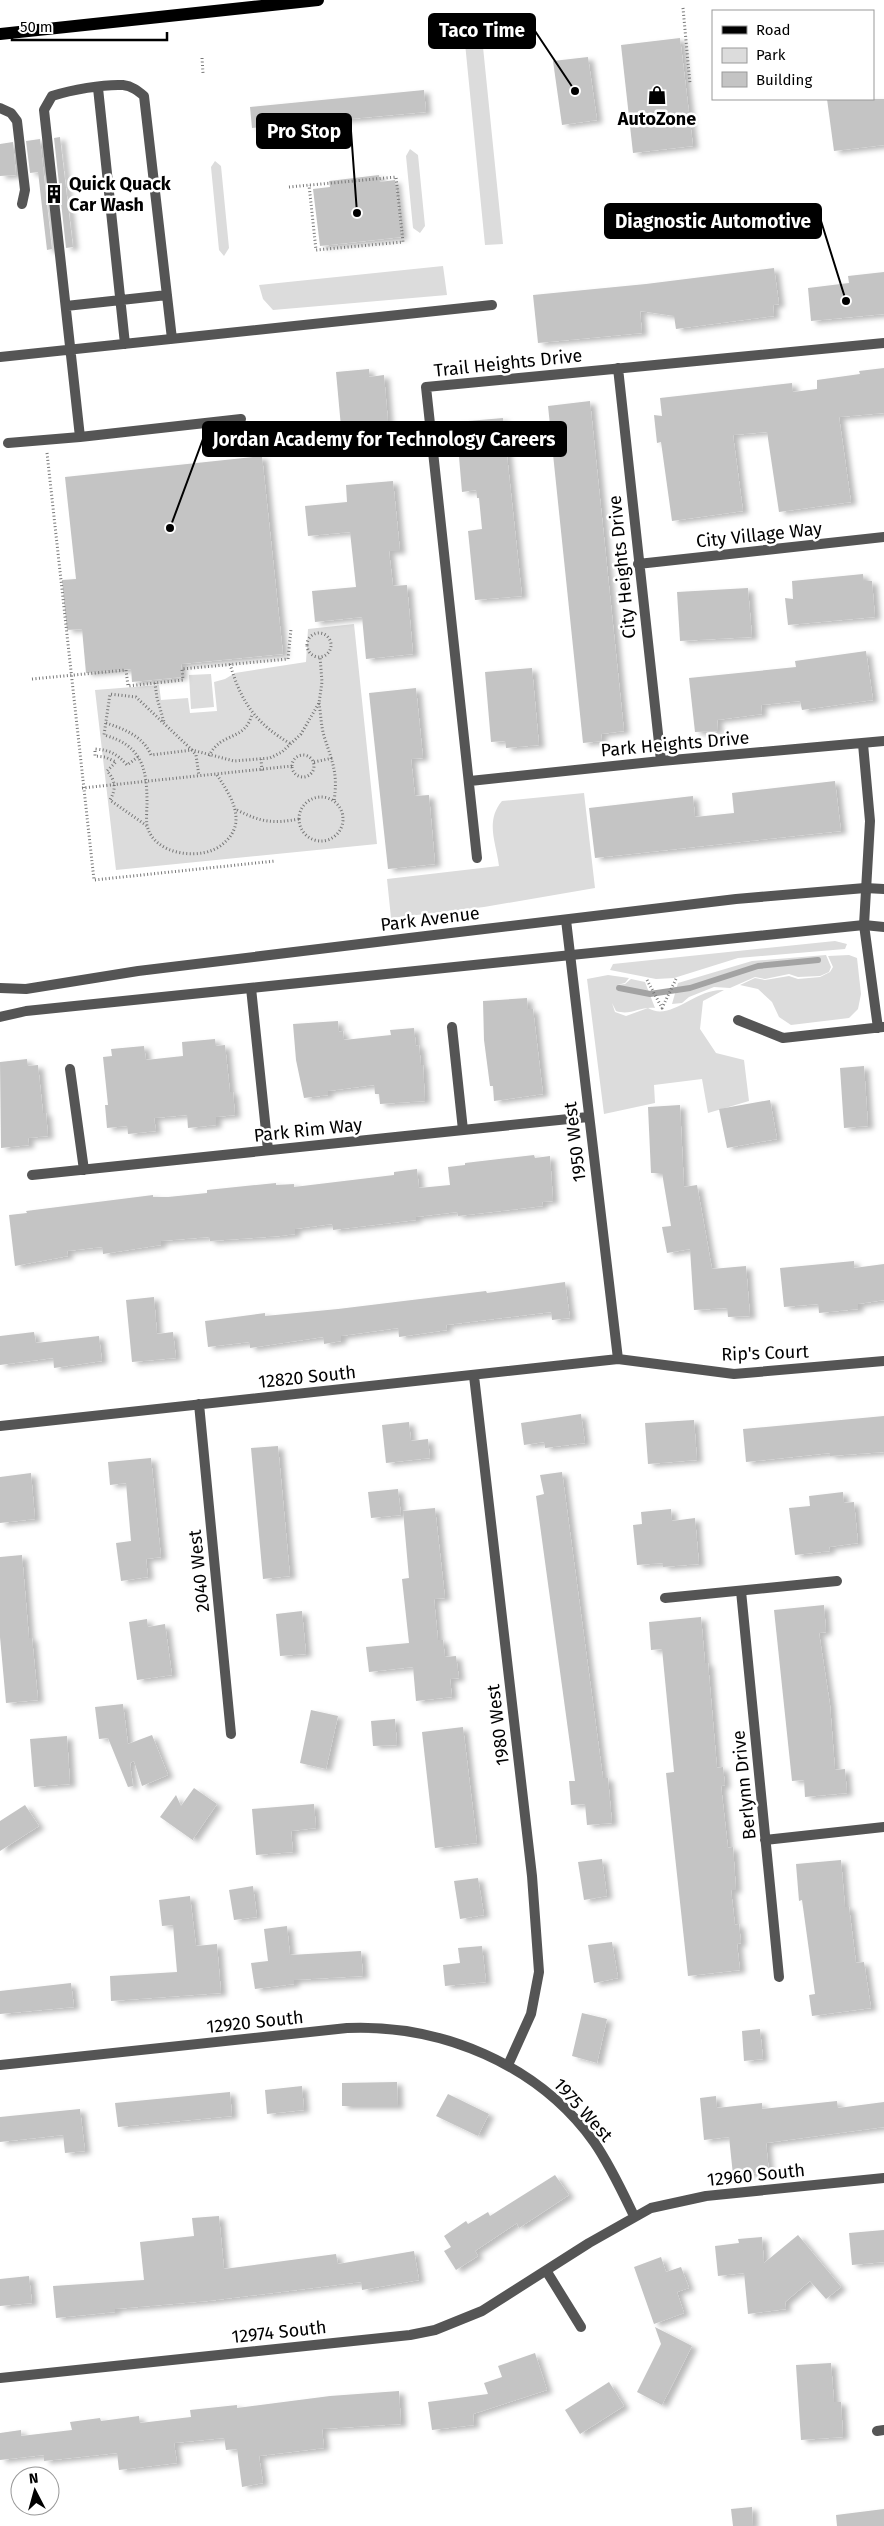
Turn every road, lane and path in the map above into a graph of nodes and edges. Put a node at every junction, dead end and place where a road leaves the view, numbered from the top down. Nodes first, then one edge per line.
1 (318, 0) edge
2 (683, 8) dead end
3 (0, 34) edge
4 (202, 58) dead end
5 (203, 72) dead end
6 (690, 84) dead end
7 (98, 88) junction
8 (0, 108) edge
9 (309, 185) junction
10 (289, 187) dead end
11 (22, 204) dead end
12 (167, 295) junction
13 (120, 300) junction
14 (492, 305) dead end
15 (66, 306) junction
16 (172, 339) junction
17 (884, 343) edge
18 (125, 344) junction
19 (70, 350) junction
20 (0, 357) edge
21 (618, 368) junction
22 (241, 419) dead end
23 (80, 437) junction
24 (8, 443) dead end
25 (47, 452) dead end
26 (884, 537) edge
27 (638, 564) junction
28 (291, 629) dead end
29 (320, 657) junction
30 (230, 664) junction
31 (72, 676) junction
32 (32, 679) dead end
33 (156, 682) junction
34 (319, 703) junction
35 (252, 714) junction
36 (164, 722) junction
37 (106, 723) junction
38 (884, 741) edge
39 (291, 744) junction
40 (863, 744) junction
41 (192, 750) junction
42 (138, 756) junction
43 (208, 756) junction
44 (333, 758) junction
45 (261, 759) junction
46 (661, 761) junction
47 (314, 762) junction
48 (292, 766) junction
49 (262, 771) junction
50 (217, 775) junction
51 (199, 776) junction
52 (470, 781) junction
53 (147, 782) junction
54 (115, 785) junction
55 (82, 788) junction
56 (334, 801) junction
57 (237, 810) junction
58 (300, 819) junction
59 (147, 826) junction
60 (478, 858) dead end
61 (275, 861) dead end
62 (865, 888) junction
63 (884, 889) edge
64 (566, 920) junction
65 (864, 925) junction
66 (884, 927) edge
67 (569, 956) junction
68 (676, 979) dead end
69 (647, 980) dead end
70 (0, 988) edge
71 (251, 988) junction
72 (0, 1017) edge
73 (738, 1020) dead end
74 (452, 1027) dead end
75 (881, 1027) edge
76 (70, 1069) dead end
77 (588, 1117) junction
78 (463, 1130) junction
79 (268, 1150) junction
80 (84, 1170) junction
81 (32, 1175) dead end
82 (618, 1360) junction
83 (884, 1361) edge
84 (474, 1376) junction
85 (199, 1404) junction
86 (0, 1426) edge
87 (837, 1581) dead end
88 (741, 1591) junction
89 (665, 1598) dead end
90 (231, 1734) dead end
91 (884, 1827) edge
92 (765, 1840) junction
93 (779, 1977) dead end
94 (0, 2065) edge
95 (508, 2065) junction
96 (884, 2178) edge
97 (634, 2216) junction
98 (546, 2272) junction
99 (581, 2327) dead end
100 (0, 2378) edge

1 - 3 main road
2 - 6 path
4 - 5 path
7 - 12 street
7 - 13 street
7 - 15 street
8 - 11 street
9 - 9 path
9 - 10 path
12 - 13 street
12 - 16 street
13 - 15 street
13 - 18 street
14 - 16 street
15 - 19 street
16 - 18 street
17 - 21 street, Trail Heights Drive
18 - 19 street
19 - 20 street
19 - 23 street
21 - 27 street, City Heights Drive
21 - 52 street, Trail Heights Drive
22 - 23 street
23 - 24 street
25 - 31 path
26 - 27 street, City Village Way
27 - 46 street, City Heights Drive
28 - 30 path
29 - 29 path
29 - 34 path
30 - 33 path
30 - 35 path
31 - 32 path
31 - 33 path
31 - 55 path
33 - 36 path
34 - 39 path
34 - 44 path
35 - 39 path
35 - 43 path
36 - 37 path
36 - 41 path
37 - 41 path
37 - 42 path
38 - 40 street, Park Heights Drive
39 - 45 path
40 - 46 street, Park Heights Drive
40 - 62 street
41 - 43 path
41 - 51 path
42 - 53 path
42 - 54 path
43 - 45 path
44 - 47 path
44 - 56 path
45 - 49 path
46 - 52 street, Park Heights Drive
47 - 48 path
47 - 48 path
48 - 49 path
49 - 50 path
50 - 51 path
50 - 57 path
51 - 53 path
52 - 60 street, Trail Heights Drive
53 - 54 path
53 - 59 path
54 - 55 path
54 - 59 path
55 - 61 path
56 - 58 path
56 - 58 path
57 - 58 path
57 - 59 path
62 - 63 street, Park Avenue
62 - 64 street, Park Avenue
62 - 65 street
64 - 67 street, 1950 West
64 - 70 street, Park Avenue
65 - 66 street
65 - 67 street
65 - 75 street
67 - 71 street
67 - 77 street, 1950 West
68 - 69 path
71 - 72 street
71 - 79 street
73 - 75 street
74 - 78 street
76 - 80 street
77 - 78 street, Park Rim Way
77 - 82 street, 1950 West
78 - 79 street, Park Rim Way
79 - 80 street, Park Rim Way
80 - 81 street, Park Rim Way
82 - 83 street, Rip's Court
82 - 84 street, 12820 South
84 - 85 street, 12820 South
84 - 95 street, 1980 West
85 - 86 street, 12820 South
85 - 90 street, 2040 West
87 - 88 street
88 - 89 street
88 - 92 street, Berlynn Drive
91 - 92 street
92 - 93 street, Berlynn Drive
94 - 95 street, 12920 South
95 - 97 street, 1975 West
96 - 97 street, 12960 South
97 - 98 street, 12974 South
98 - 99 street
98 - 100 street, 12974 South

